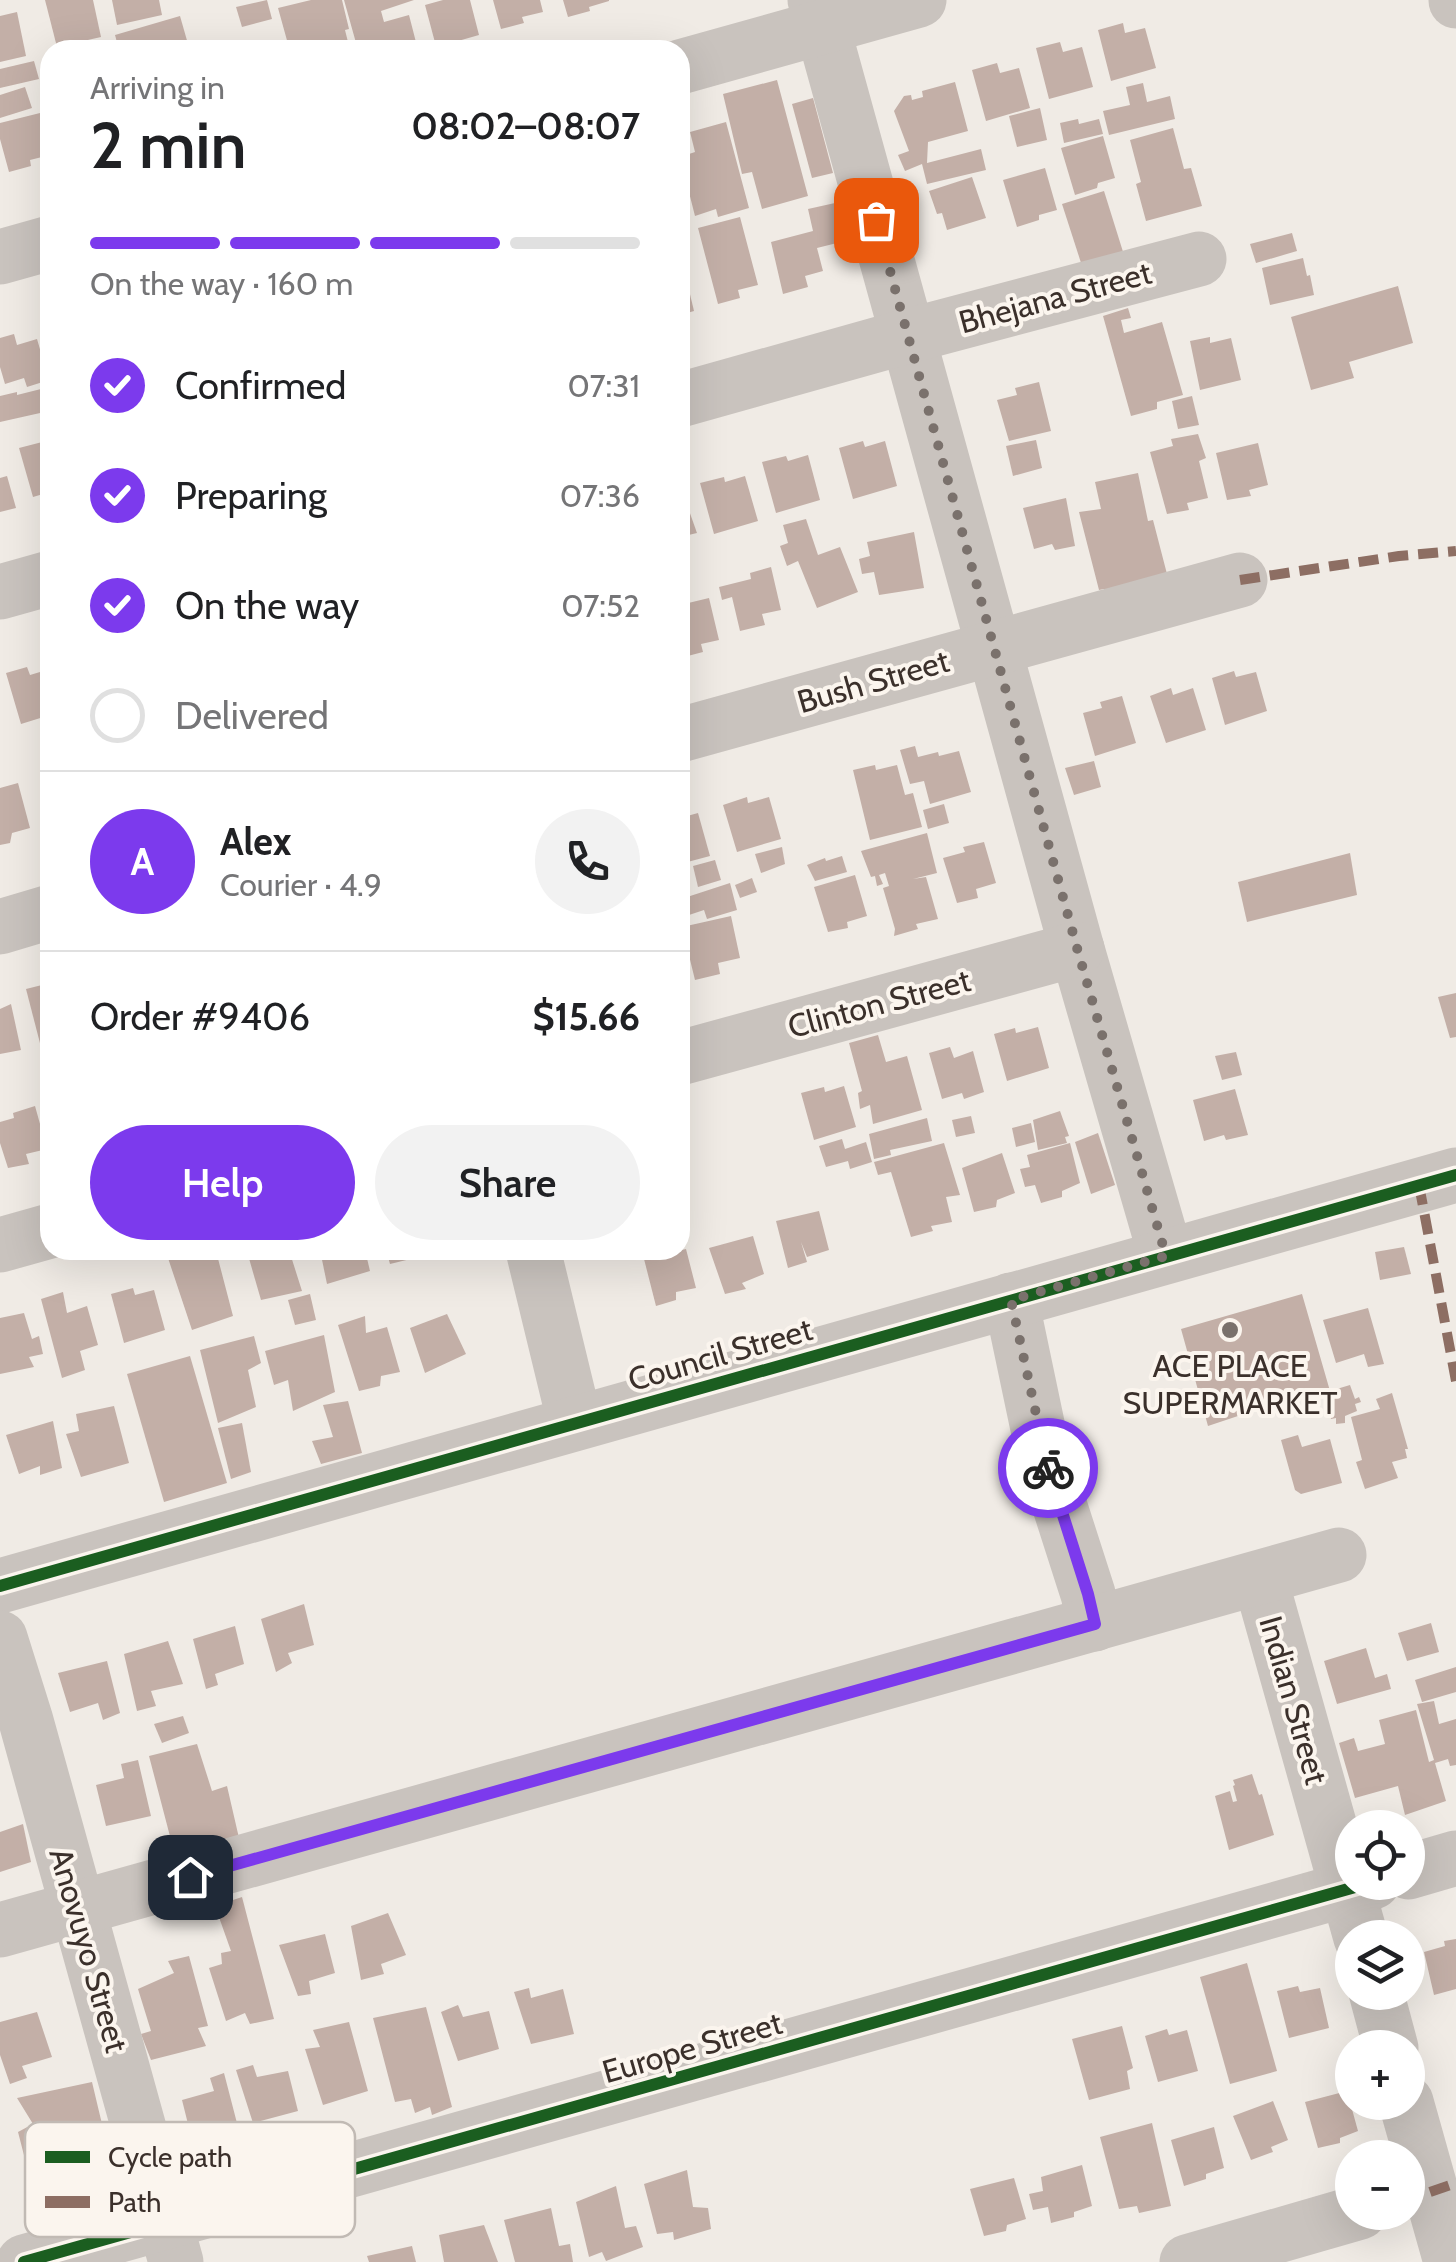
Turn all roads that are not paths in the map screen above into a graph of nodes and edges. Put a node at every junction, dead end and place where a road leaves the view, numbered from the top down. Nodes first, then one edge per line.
1 (918, 0) edge
2 (819, 14) edge
3 (690, 64) edge
4 (40, 246) edge
5 (0, 257) edge
6 (1199, 260) dead end
7 (908, 336) junction
8 (690, 397) edge
9 (1240, 580) dead end
10 (40, 581) edge
11 (0, 592) edge
12 (993, 647) junction
13 (690, 732) edge
14 (40, 915) edge
15 (0, 927) edge
16 (1077, 948) junction
17 (690, 1055) edge
18 (1456, 1175) edge
19 (40, 1234) edge
20 (0, 1244) edge
21 (1166, 1256) junction
22 (535, 1260) edge
23 (1011, 1300) junction
24 (575, 1423) junction
25 (1339, 1555) dead end
26 (1260, 1578) junction
27 (0, 1586) edge
28 (1095, 1624) junction
29 (0, 1638) edge
30 (1456, 1858) edge
31 (1425, 1867) edge
32 (1361, 1903) edge
33 (76, 1908) junction
34 (0, 1930) edge
35 (137, 2122) edge
36 (355, 2190) edge
37 (1425, 2208) edge
38 (1335, 2219) edge
39 (171, 2243) edge
40 (24, 2262) edge
41 (1187, 2262) edge
42 (1451, 2262) edge

1 - 2 street
2 - 3 street
2 - 7 street
4 - 5 street
6 - 7 street, Bhejana Street
7 - 8 street, Bhejana Street
7 - 12 street
9 - 12 street, Bush Street
10 - 11 street
12 - 13 street, Bush Street
12 - 16 street
14 - 15 street
16 - 17 street, Clinton Street
16 - 21 street
18 - 21 street, Council Street
19 - 20 street
21 - 23 street, Council Street
22 - 24 street
23 - 24 street, Council Street
23 - 28 street
24 - 27 street, Council Street
25 - 26 street
26 - 28 street
26 - 32 street, Indian Street
28 - 33 street
29 - 33 street, Anovuyo Street
30 - 31 street
32 - 36 street, Europe Street
33 - 34 street
33 - 35 street, Anovuyo Street
37 - 42 street
38 - 41 street
39 - 40 street, Europe Street

